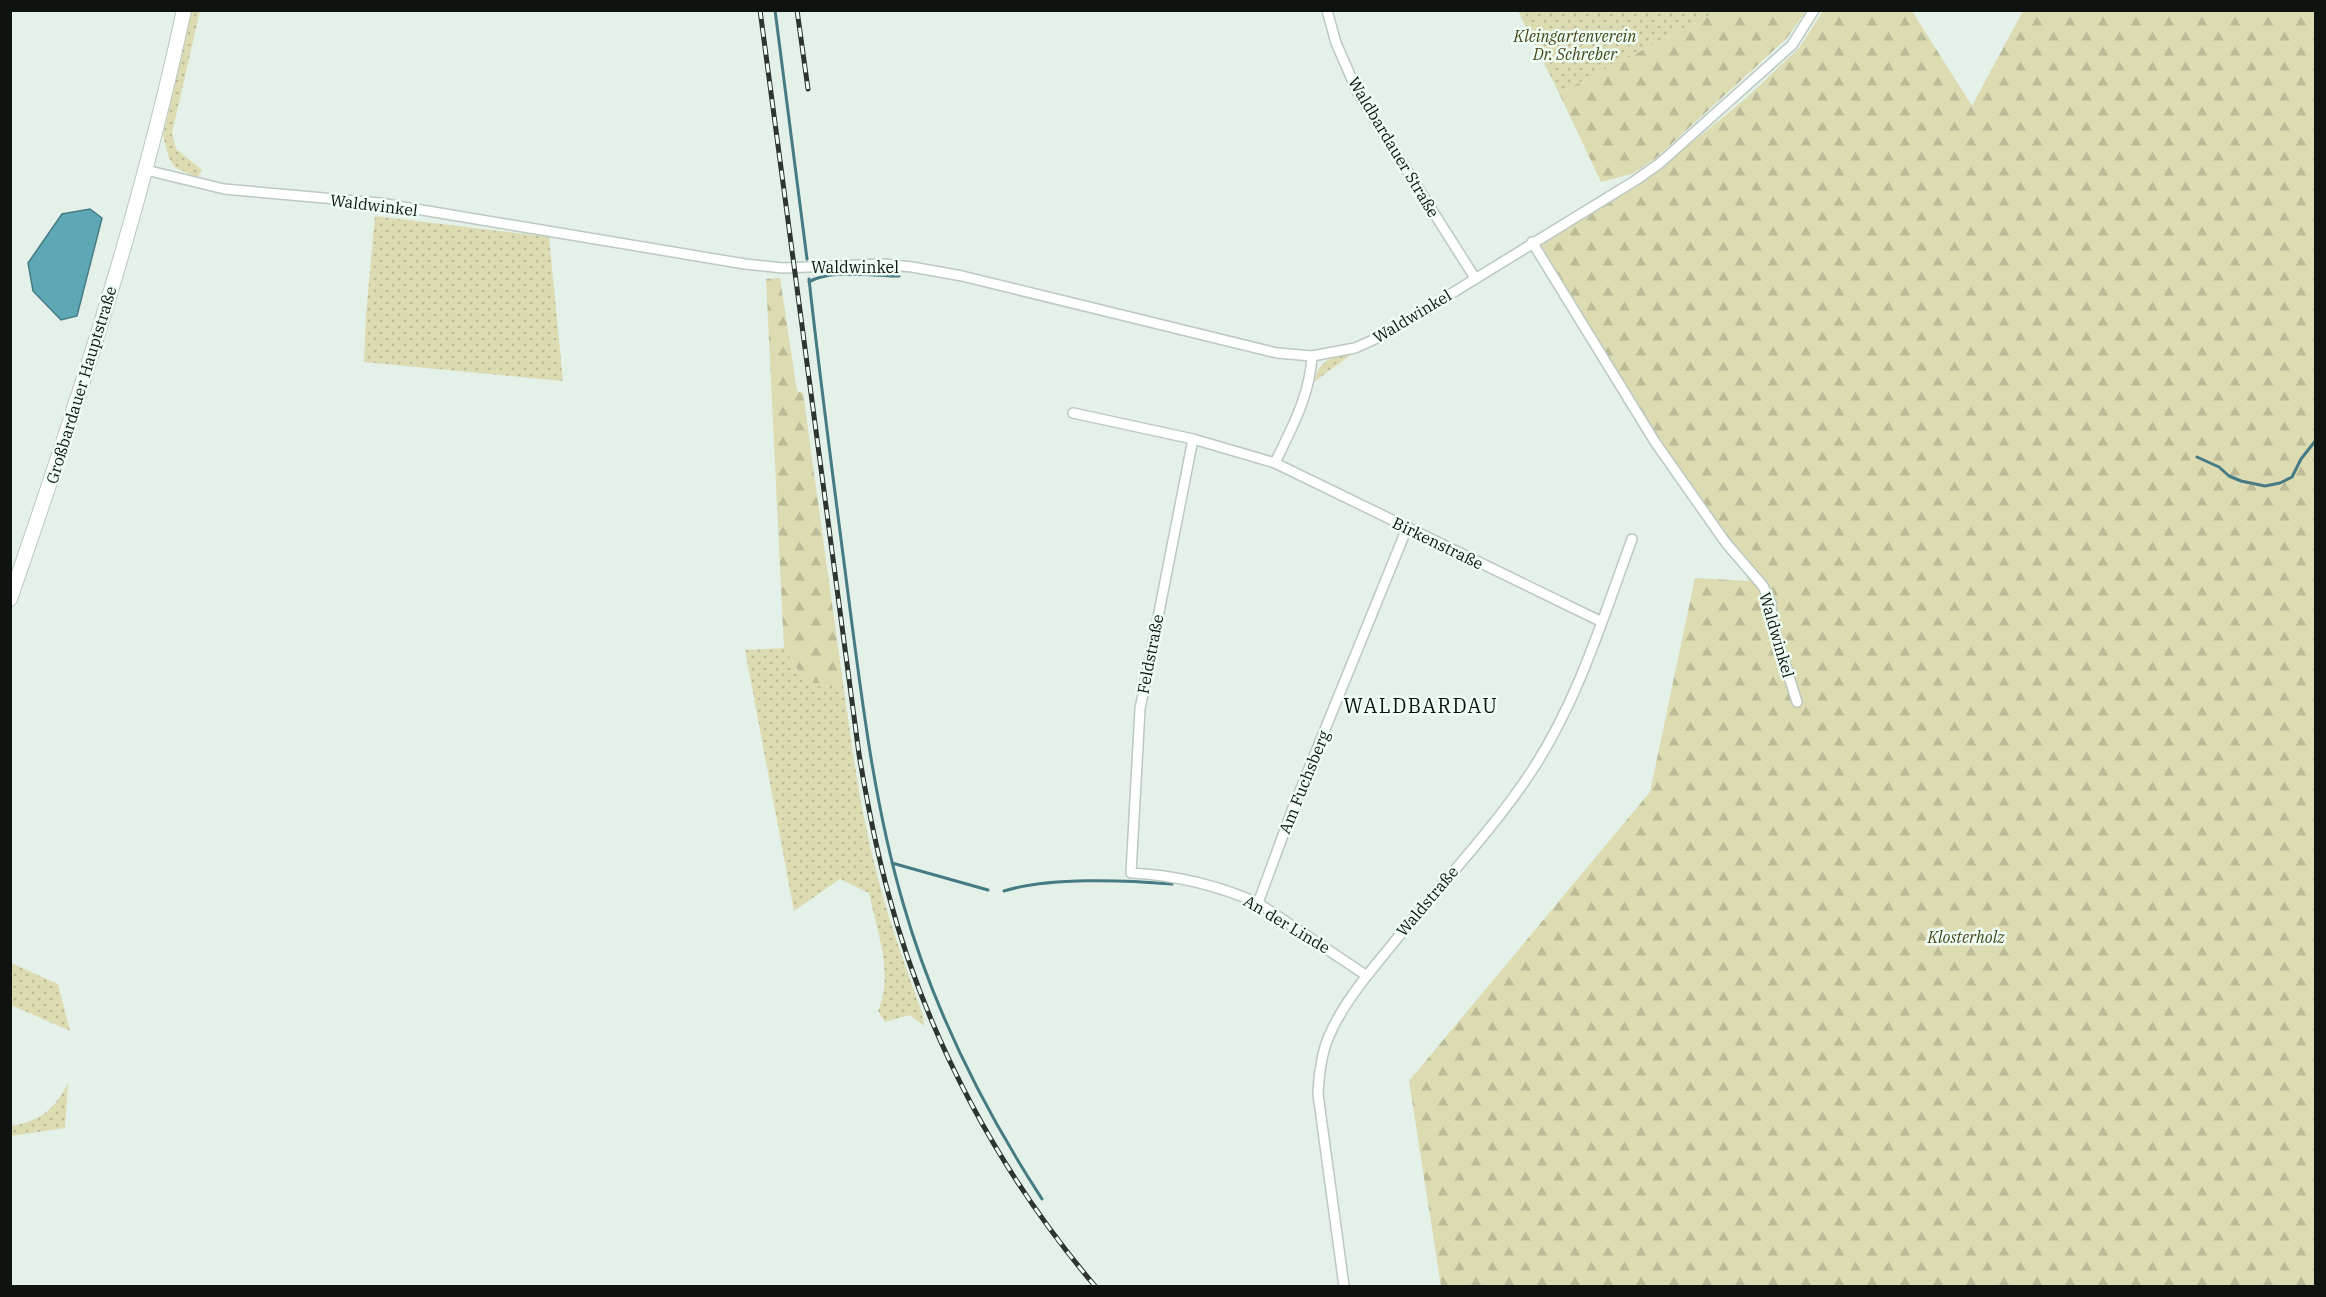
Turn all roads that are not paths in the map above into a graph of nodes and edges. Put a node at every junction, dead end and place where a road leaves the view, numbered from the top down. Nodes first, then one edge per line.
1 (184, 10) edge
2 (1327, 10) edge
3 (1814, 10) edge
4 (146, 170) junction
5 (1532, 242) junction
6 (1475, 278) junction
7 (1312, 356) junction
8 (1073, 413) dead end
9 (1193, 439) junction
10 (1275, 464) junction
11 (1407, 528) junction
12 (1632, 538) dead end
13 (10, 599) edge
14 (1602, 622) junction
15 (1797, 702) dead end
16 (1131, 873) joint
17 (1258, 903) junction
18 (1367, 976) junction
19 (1344, 1287) edge

1 - 4 main road, Großbardauer Hauptstraße
2 - 6 street, Waldbardauer Straße
3 - 5 street, Waldwinkel
4 - 7 street, Waldwinkel
4 - 13 main road, Großbardauer Hauptstraße
5 - 6 street, Waldwinkel
5 - 15 street, Waldwinkel
6 - 7 street, Waldwinkel
7 - 10 street
8 - 9 street, Birkenstraße
9 - 10 street, Birkenstraße
9 - 16 street, Feldstraße
10 - 11 street, Birkenstraße
11 - 14 street, Birkenstraße
11 - 17 street, Am Fuchsberg
12 - 14 street, Waldstraße
14 - 18 street, Waldstraße
16 - 17 street, An der Linde
17 - 18 street, An der Linde
18 - 19 street, Waldstraße

